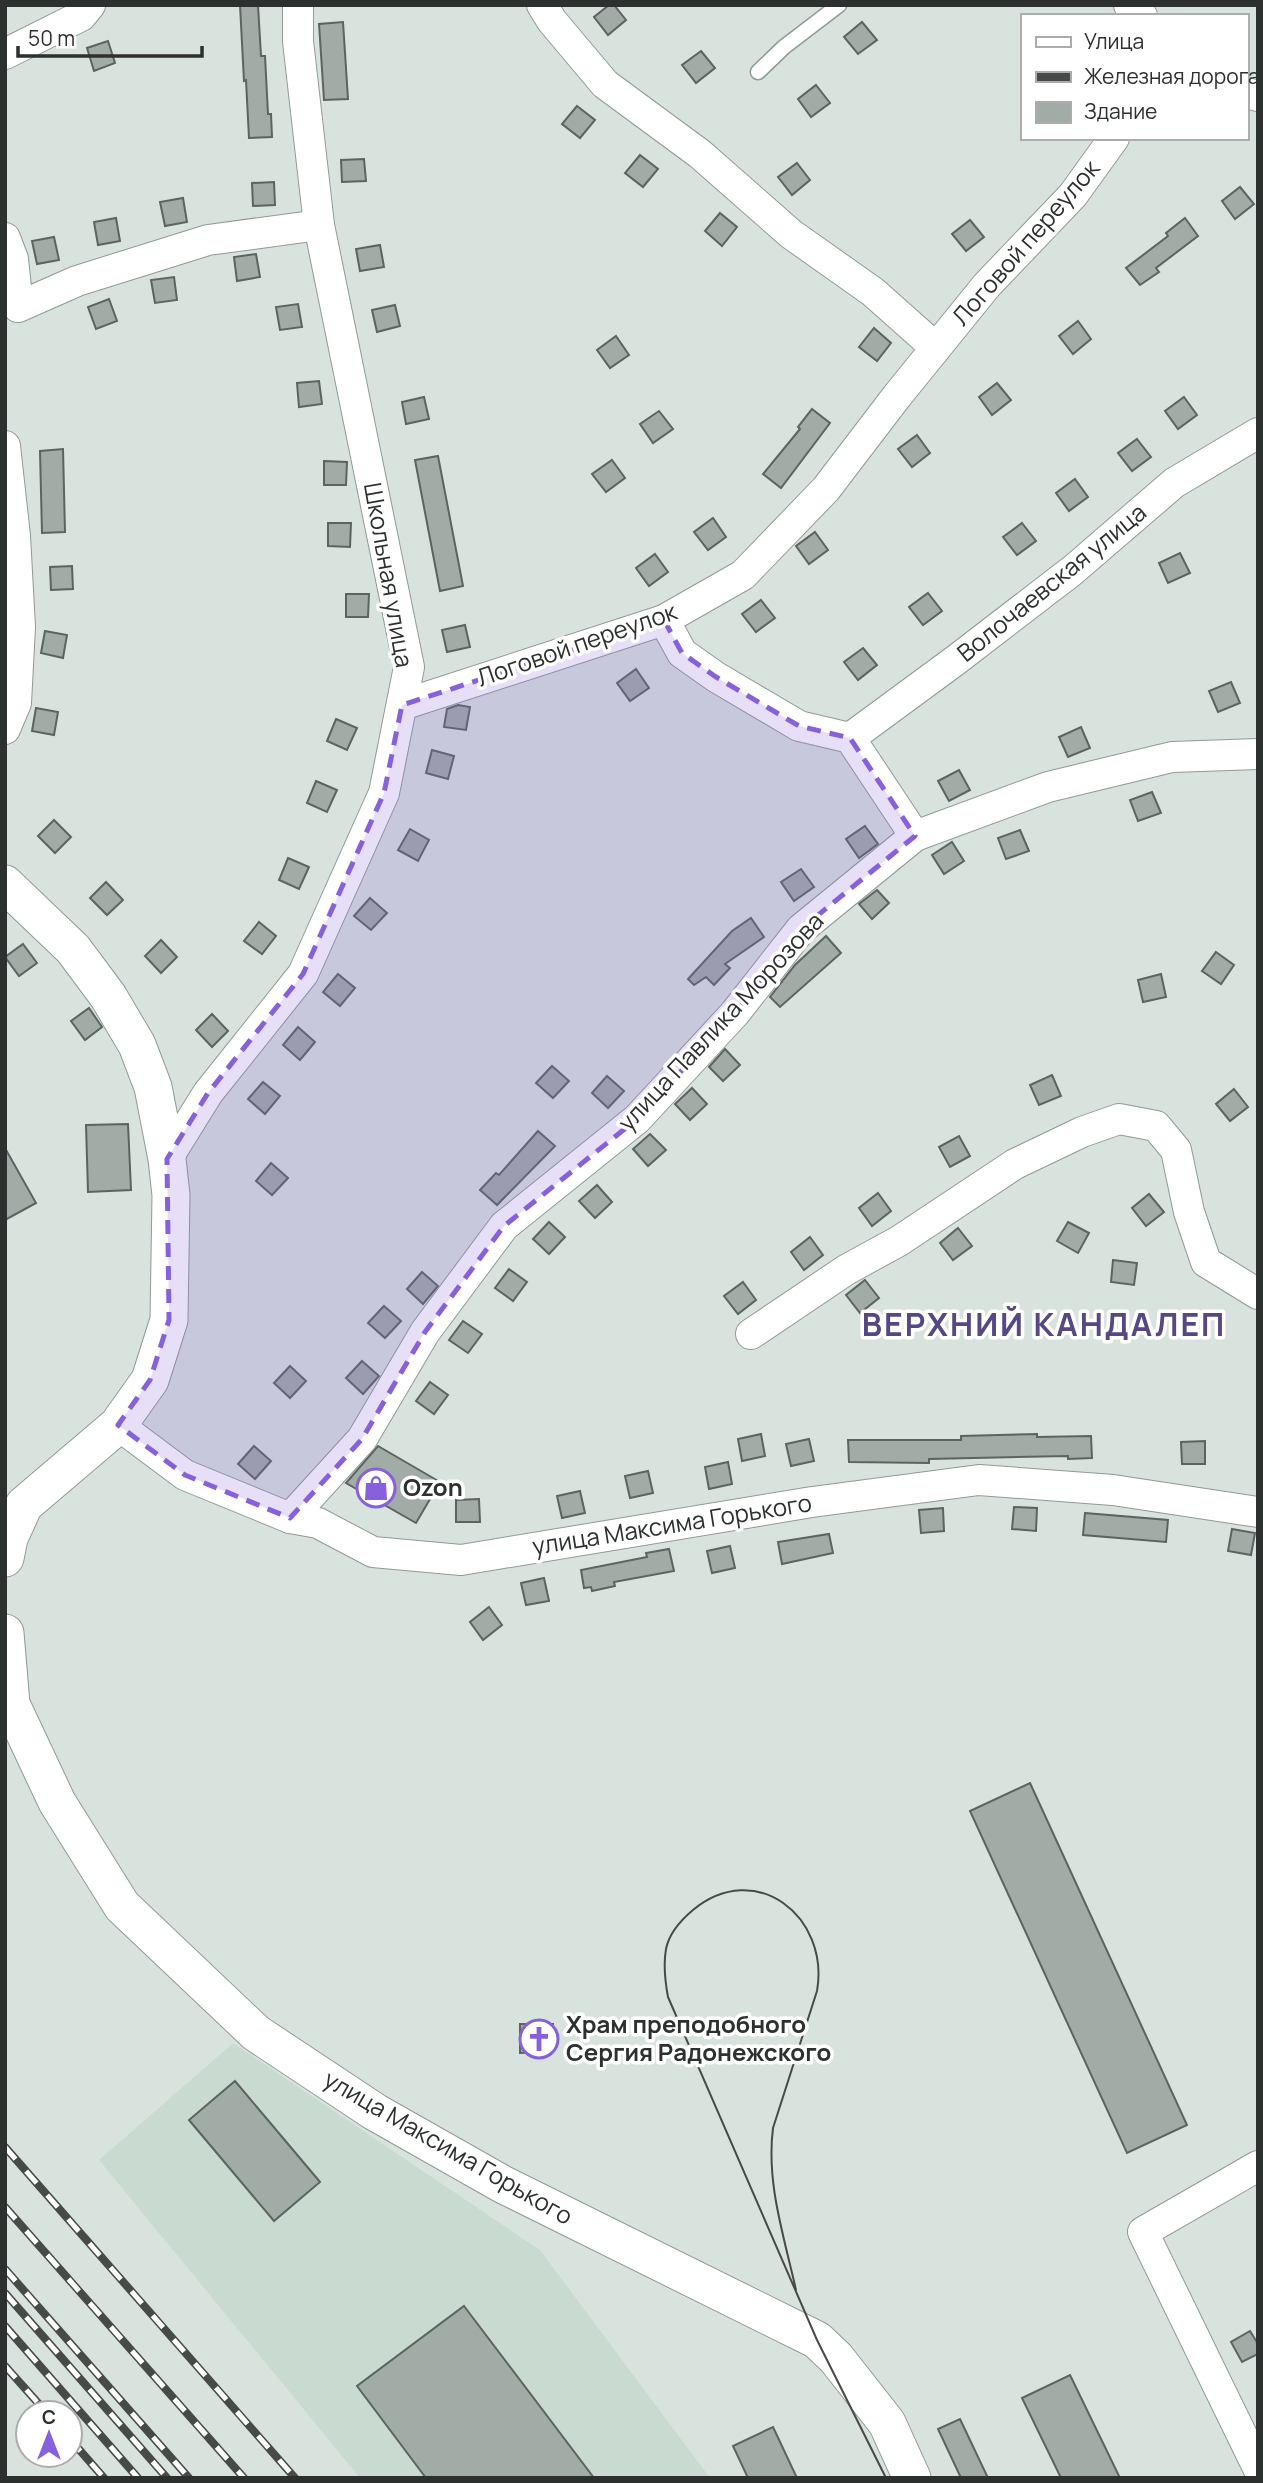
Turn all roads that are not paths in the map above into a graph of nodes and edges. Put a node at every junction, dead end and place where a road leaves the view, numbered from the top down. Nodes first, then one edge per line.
1 (90, 5) edge
2 (298, 5) edge
3 (542, 5) edge
4 (839, 5) edge
5 (5, 54) edge
6 (758, 72) dead end
7 (1113, 140) edge
8 (319, 225) junction
9 (5, 238) edge
10 (12, 310) edge
11 (936, 348) junction
12 (1258, 433) edge
13 (5, 446) edge
14 (664, 620) junction
15 (402, 705) junction
16 (5, 729) edge
17 (850, 738) junction
18 (1256, 757) edge
19 (915, 836) junction
20 (5, 884) edge
21 (167, 1159) junction
22 (1258, 1294) edge
23 (751, 1334) dead end
24 (118, 1425) junction
25 (15, 1501) edge
26 (1258, 1512) edge
27 (290, 1518) junction
28 (5, 1558) edge
29 (5, 1633) edge
30 (1258, 2166) edge
31 (1258, 2468) edge
32 (912, 2478) edge

1 - 5 street
2 - 8 street, Школьная улица
3 - 11 street, Логовой переулок
4 - 6 lane
7 - 11 street, Логовой переулок
8 - 10 street
8 - 15 street, Школьная улица
9 - 10 street
11 - 14 street, Логовой переулок
12 - 17 street, Волочаевская улица
13 - 16 street
14 - 15 street, Логовой переулок
14 - 17 street
15 - 21 street, Школьная улица
17 - 19 street
18 - 19 street, улица Павлика Морозова
19 - 27 street, улица Павлика Морозова
20 - 21 street
21 - 24 street
22 - 23 street
24 - 25 street
24 - 27 street, улица Максима Горького
25 - 28 street
26 - 27 street, улица Максима Горького
29 - 32 street, улица Максима Горького
30 - 31 street

